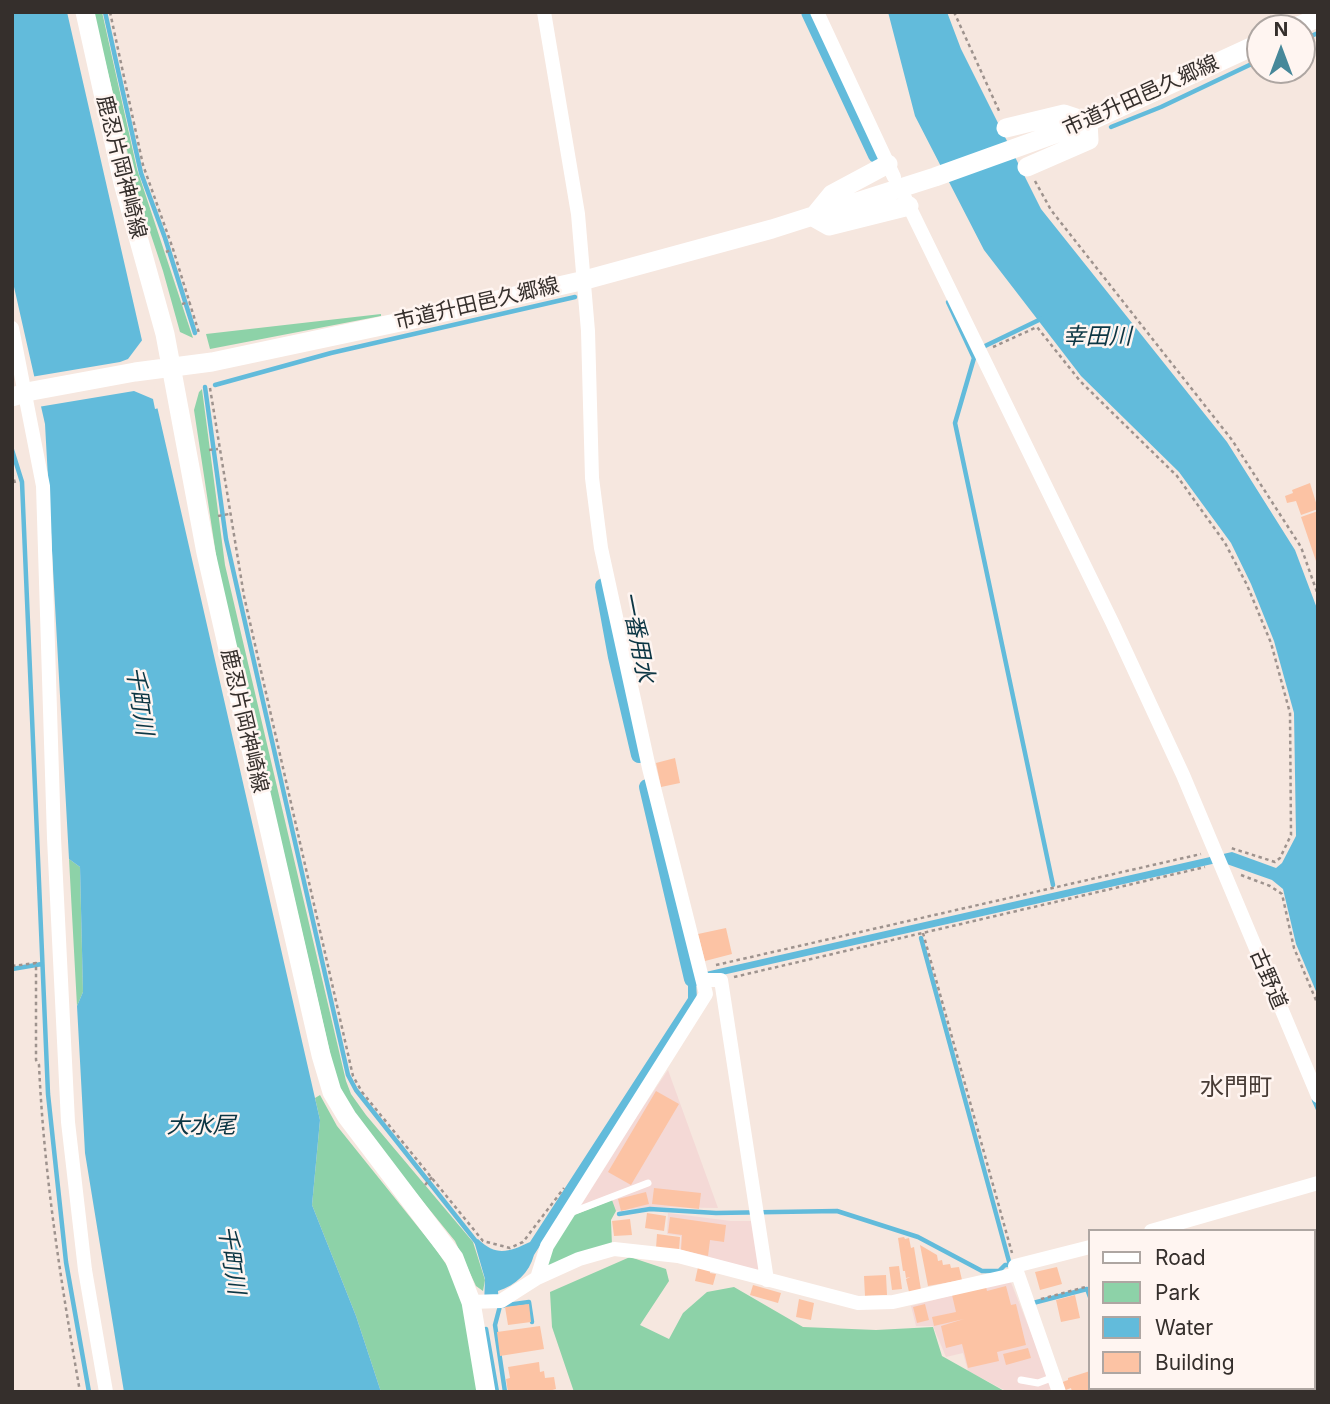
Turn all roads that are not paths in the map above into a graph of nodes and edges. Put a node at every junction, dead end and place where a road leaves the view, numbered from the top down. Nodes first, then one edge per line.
1 (85, 12) edge
2 (544, 12) edge
3 (817, 12) edge
4 (1246, 49) edge
5 (1088, 122) junction
6 (1006, 128) road end
7 (1027, 167) road end
8 (891, 171) joint
9 (907, 202) joint
10 (813, 217) junction
11 (585, 280) junction
12 (12, 328) edge
13 (163, 368) junction
14 (23, 394) edge
15 (702, 976) junction
16 (1318, 1096) edge
17 (648, 1183) dead end
18 (1318, 1183) edge
19 (566, 1215) junction
20 (1158, 1229) edge
21 (1088, 1248) edge
22 (1016, 1270) junction
23 (537, 1279) junction
24 (767, 1280) junction
25 (478, 1302) junction
26 (1054, 1377) junction
27 (1021, 1380) dead end
28 (106, 1392) edge
29 (486, 1392) edge
30 (1059, 1392) edge

1 - 13 street, 鹿忍片岡神崎線
2 - 11 street
3 - 8 street
4 - 5 street, 市道升田邑久郷線
5 - 6 street
5 - 7 street
5 - 10 street, 市道升田邑久郷線
8 - 10 street
9 - 10 street
9 - 16 street, 古野道
10 - 11 street, 市道升田邑久郷線
11 - 13 street, 市道升田邑久郷線
11 - 15 street
12 - 14 street
13 - 14 street, 市道升田邑久郷線
13 - 25 street, 鹿忍片岡神崎線
14 - 28 street
15 - 19 street
15 - 24 street
17 - 19 lane
18 - 20 street
19 - 23 street
21 - 22 street
22 - 24 street
22 - 26 street
23 - 24 street
23 - 25 street
25 - 29 street, 鹿忍片岡神崎線
26 - 27 lane
26 - 30 street

